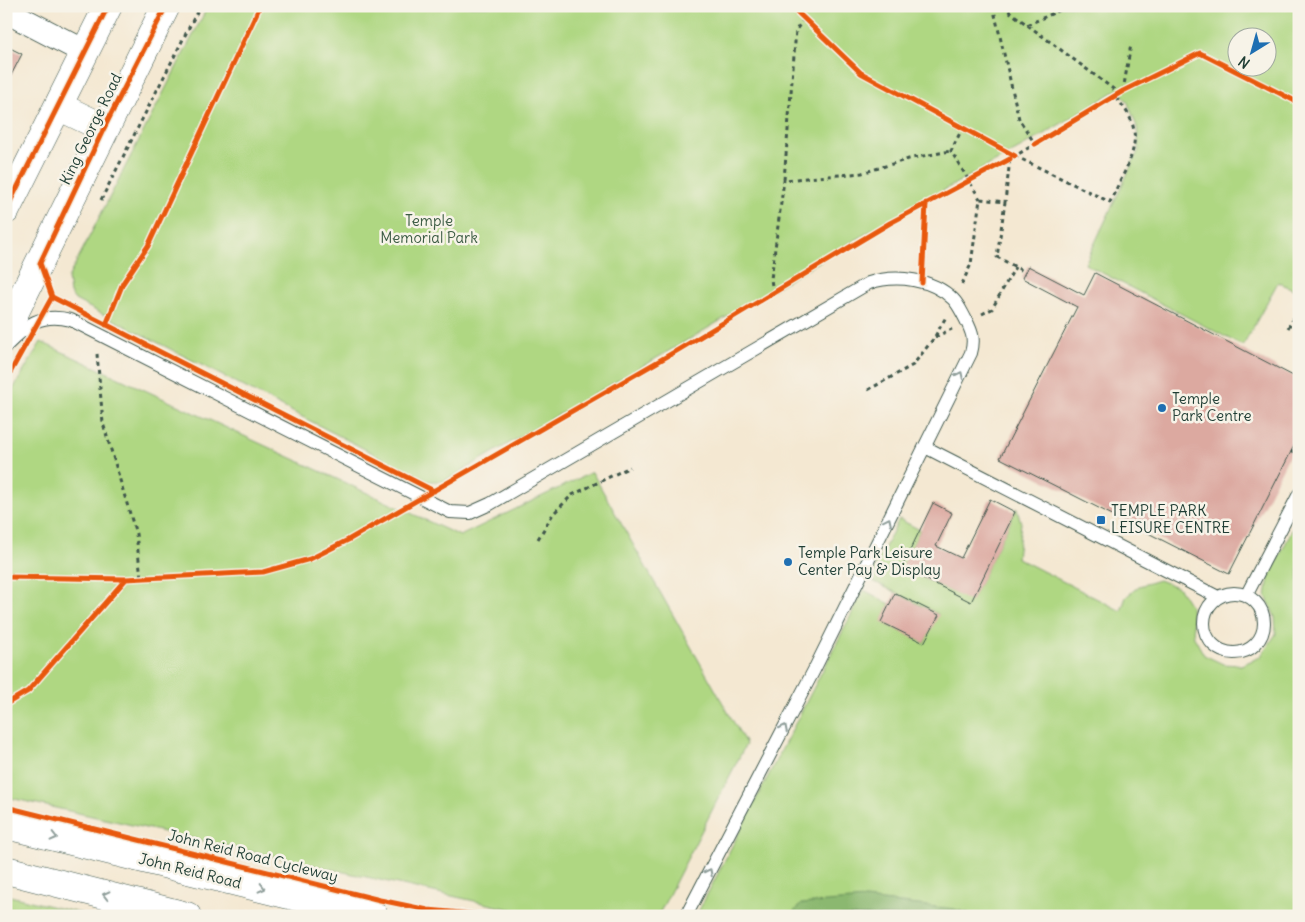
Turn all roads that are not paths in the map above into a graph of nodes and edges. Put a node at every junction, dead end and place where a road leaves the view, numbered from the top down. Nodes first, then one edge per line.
1 (108, 6) edge
2 (166, 6) edge
3 (6, 12) edge
4 (85, 52) junction
5 (58, 106) junction
6 (104, 128) junction
7 (6, 210) edge
8 (6, 330) edge
9 (6, 346) edge
10 (925, 447) junction
11 (1299, 494) edge
12 (1246, 596) junction
13 (1218, 598) junction
14 (6, 825) edge
15 (6, 870) edge
16 (187, 916) edge
17 (374, 916) edge
18 (686, 916) edge

1 - 4 highway
2 - 6 highway, King George Road
3 - 4 street
4 - 5 highway
5 - 6 highway
5 - 7 highway
6 - 8 highway, King George Road
10 -> 9 lane
10 - 13 lane
18 -> 10 lane
11 - 12 lane
12 - 13 lane
12 - 13 lane
14 -> 17 highway, John Reid Road
16 -> 15 highway

